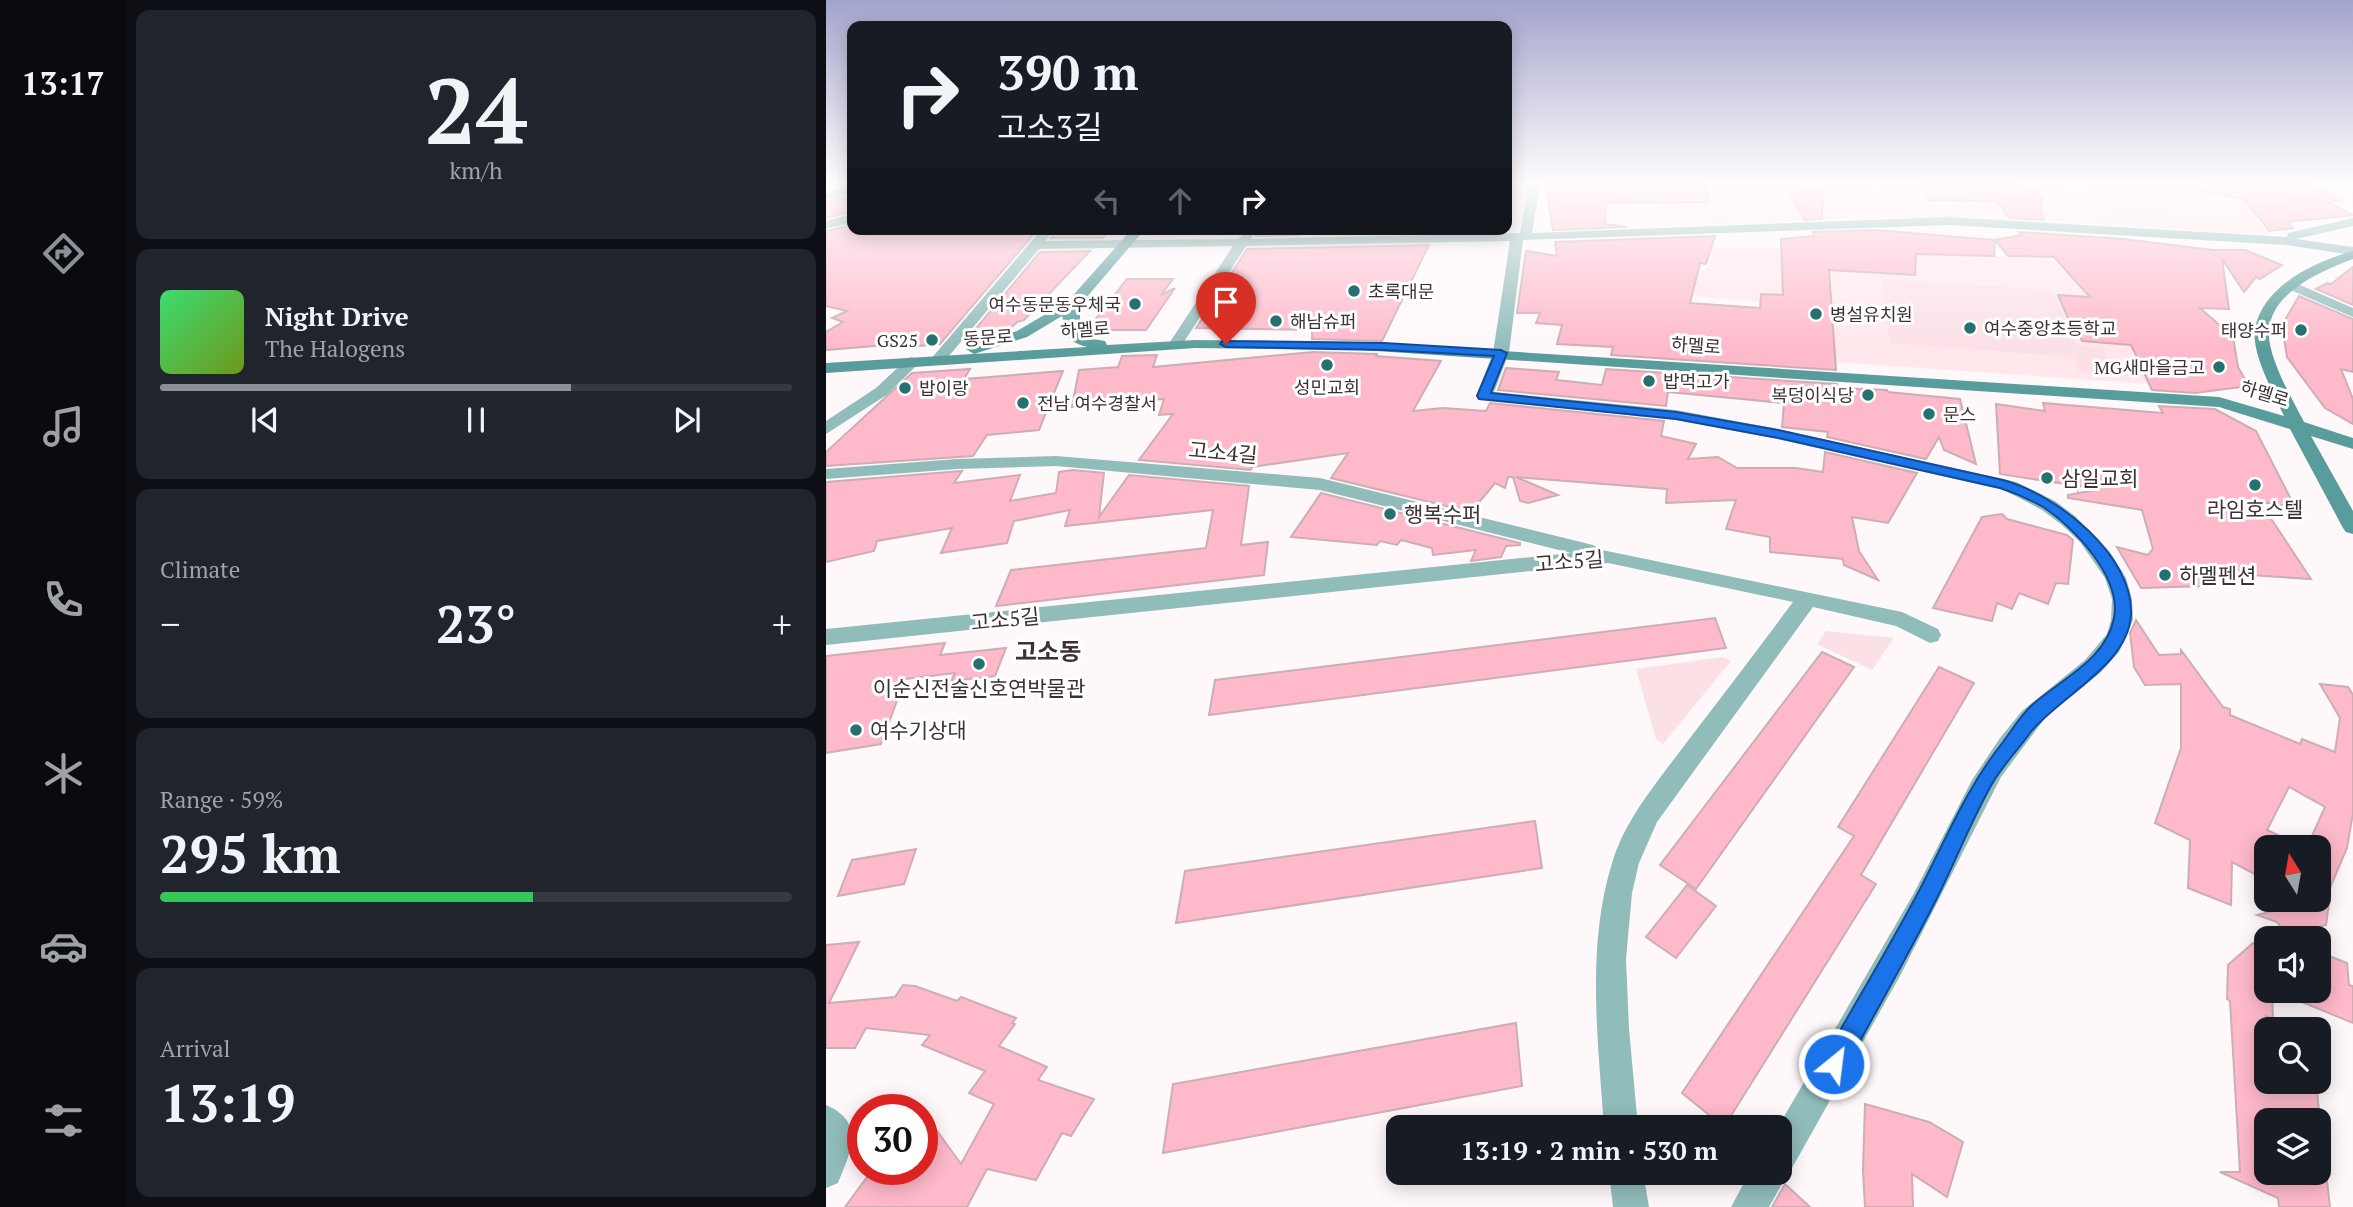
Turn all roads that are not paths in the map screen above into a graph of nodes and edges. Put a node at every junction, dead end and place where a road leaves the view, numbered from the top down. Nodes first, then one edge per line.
1 (1042, 237) edge
2 (1132, 237) edge
3 (1245, 237) edge
4 (1508, 237) edge
5 (1521, 237) edge
6 (2221, 237) edge
7 (2283, 237) edge
8 (2266, 240) junction
9 (1241, 244) junction
10 (1036, 245) junction
11 (1125, 245) junction
12 (2351, 256) edge
13 (2291, 285) junction
14 (1073, 304) junction
15 (2353, 313) edge
16 (1175, 345) junction
17 (1123, 347) junction
18 (1501, 353) junction
19 (1029, 354) junction
20 (938, 360) junction
21 (912, 362) junction
22 (826, 368) edge
23 (2298, 426) junction
24 (826, 429) edge
25 (2353, 444) edge
26 (826, 474) edge
27 (2353, 528) edge
28 (1608, 556) junction
29 (1808, 598) junction
30 (1930, 635) dead end
31 (826, 637) edge
32 (1620, 1115) edge
33 (826, 1122) edge
34 (1792, 1136) edge
35 (826, 1171) edge
36 (1627, 1185) edge
37 (1762, 1185) edge
38 (1630, 1207) edge
39 (1749, 1207) edge

1 - 10 street
2 - 11 street, 동문로
3 - 9 street
4 - 9 street
5 - 18 street
6 - 8 street
7 - 8 street
8 - 12 street
9 - 11 street
9 - 16 street
10 - 11 street
10 - 20 street
11 - 14 street, 동문로
12 - 13 street
13 - 15 street
13 - 23 street
14 - 17 street
14 - 19 street, 동문로
14 - 20 street
16 - 17 street, 하멜로
16 - 18 street, 하멜로
17 - 19 street, 하멜로
18 - 23 street, 하멜로
18 - 34 street
19 - 20 street, 동문로
20 - 21 street, 동문로
21 - 22 street, 동문로
21 - 24 street
23 - 25 street, 하멜로
23 - 27 street
26 - 28 street, 고소4길
28 - 29 street, 고소5길
28 - 31 street, 고소5길
29 - 30 street, 고소5길
29 - 32 street
33 - 35 street
36 - 38 street
37 - 39 street

